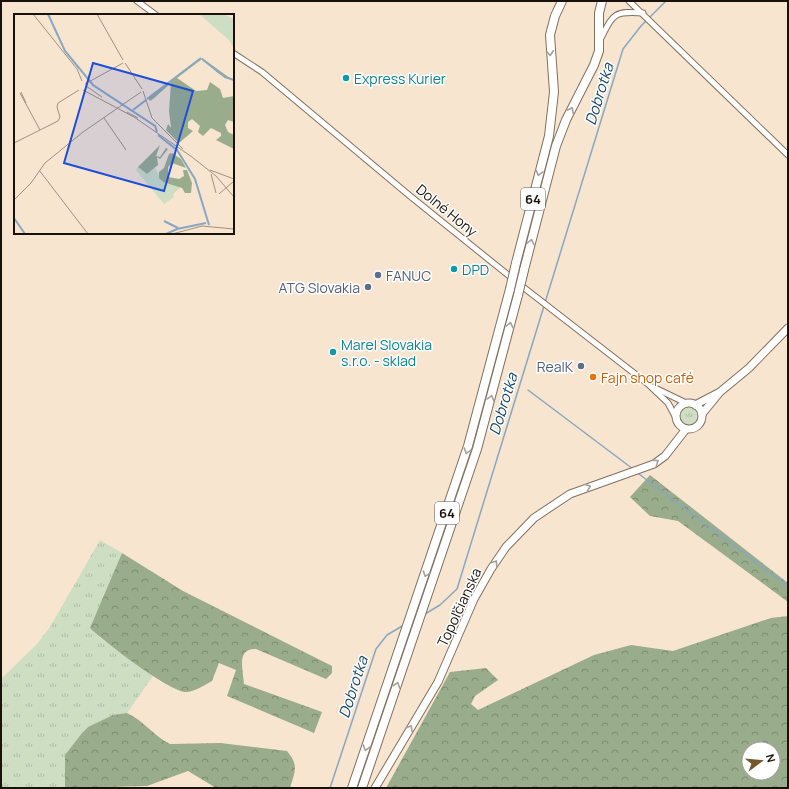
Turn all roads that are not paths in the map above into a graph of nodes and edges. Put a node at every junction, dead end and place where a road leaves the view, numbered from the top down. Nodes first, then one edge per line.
1 (137, 1) edge
2 (556, 1) edge
3 (562, 1) edge
4 (602, 1) edge
5 (629, 1) edge
6 (636, 1) edge
7 (644, 13) junction
8 (155, 14) edge
9 (555, 16) junction
10 (600, 39) junction
11 (234, 54) edge
12 (788, 155) edge
13 (788, 328) edge
14 (648, 384) junction
15 (720, 392) junction
16 (686, 403) junction
17 (695, 404) junction
18 (702, 414) junction
19 (675, 416) junction
20 (686, 429) junction
21 (352, 788) edge
22 (362, 788) edge
23 (375, 788) edge

1 - 8 street
2 - 9 street
3 - 9 main road, 64
4 - 10 main road, 64
5 - 7 street
6 - 7 street
7 - 10 street
7 - 12 street
9 -> 21 main road, 64, bridge
22 -> 10 main road, 64, bridge
11 - 14 street, Dolné Hony
13 - 15 street
14 - 16 street, Dolné Hony
14 - 19 street, Dolné Hony
15 - 17 street
15 - 18 street
16 - 17 street
16 - 19 street
17 - 18 street
18 - 20 street
19 - 20 street
23 -> 20 street, Topoľčianska

